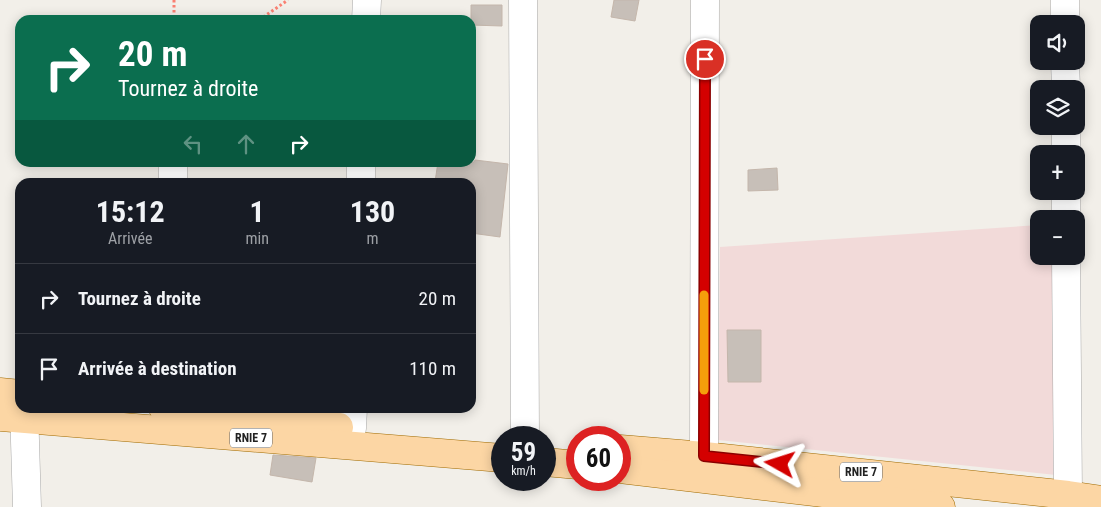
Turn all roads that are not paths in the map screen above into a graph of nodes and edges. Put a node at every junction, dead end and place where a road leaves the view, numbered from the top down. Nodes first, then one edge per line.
1 (367, 0) edge
2 (523, 0) edge
3 (705, 0) edge
4 (1065, 0) edge
5 (366, 15) edge
6 (1065, 15) edge
7 (1066, 265) edge
8 (0, 392) edge
9 (15, 407) edge
10 (17, 413) edge
11 (57, 413) edge
12 (261, 413) edge
13 (352, 418) edge
14 (525, 426) edge
15 (491, 438) edge
16 (631, 450) edge
17 (704, 456) junction
18 (491, 457) edge
19 (631, 471) edge
20 (1068, 495) junction
21 (1101, 500) edge
22 (27, 507) edge
23 (941, 507) edge

1 - 5 street
2 - 14 street
3 - 17 street
4 - 6 street
7 - 20 street
8 - 9 main road, RNIE 7 / RNIE 7
10 - 22 street
11 - 18 main road, RNIE 7 / RNIE 7
12 - 13 main road, RNIE 7 / RNIE 7
13 - 15 main road, RNIE 7 / RNIE 7
16 - 17 main road, RNIE 7 / RNIE 7
17 - 20 main road, RNIE 7 / RNIE 7
19 - 23 main road, RNIE 7 / RNIE 7
20 - 21 main road, RNIE 7 / RNIE 7

